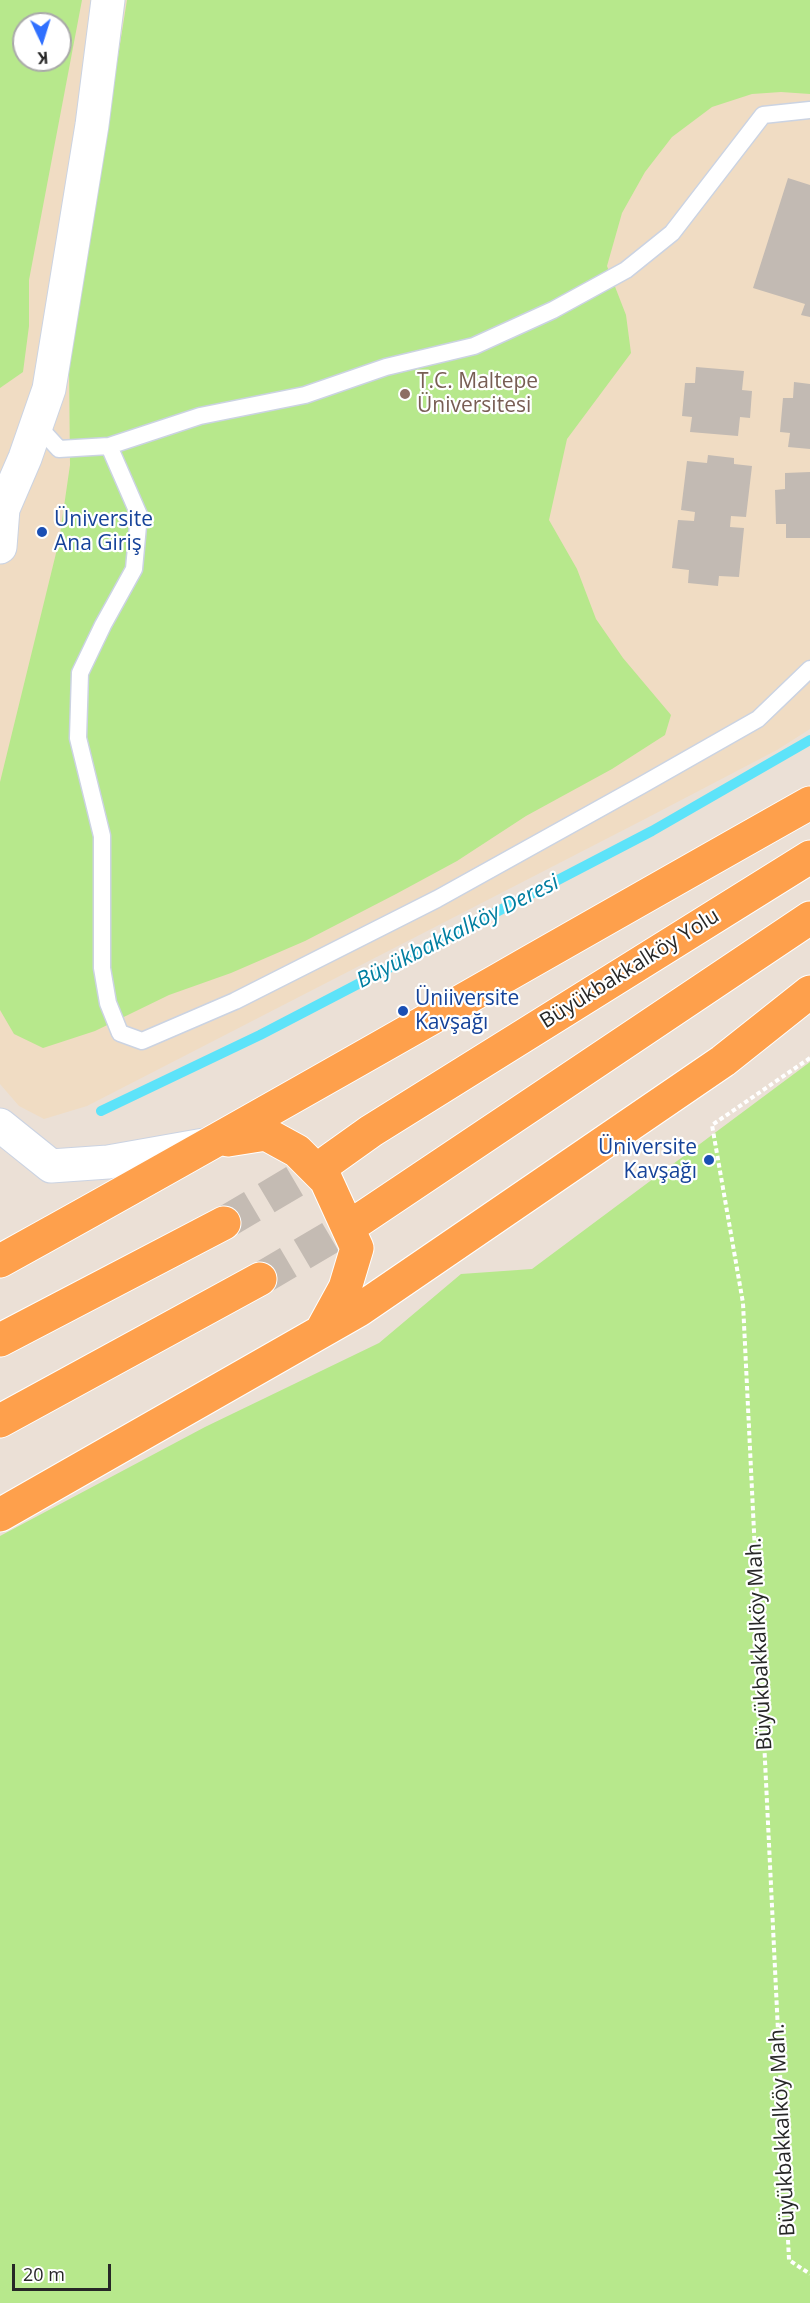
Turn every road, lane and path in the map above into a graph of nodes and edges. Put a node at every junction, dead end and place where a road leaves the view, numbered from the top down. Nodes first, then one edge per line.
1 (108, 0) edge
2 (810, 110) edge
3 (36, 424) junction
4 (109, 446) junction
5 (2, 503) edge
6 (0, 547) edge
7 (810, 669) edge
8 (810, 803) edge
9 (810, 857) edge
10 (810, 918) edge
11 (810, 992) edge
12 (810, 1058) edge
13 (0, 1125) edge
14 (215, 1143) junction
15 (329, 1161) tunnel mouth
16 (358, 1221) tunnel mouth
17 (224, 1222) tunnel mouth
18 (0, 1261) edge
19 (260, 1279) tunnel mouth
20 (322, 1330) junction
21 (0, 1340) edge
22 (0, 1421) edge
23 (0, 1515) edge
24 (810, 2274) edge

1 - 3 street
2 - 4 lane
3 - 4 lane
3 - 5 street
4 - 7 lane
5 - 6 street
8 - 14 highway
9 - 15 highway, Büyükbakkalköy Yolu
10 - 16 highway
11 - 20 highway
12 - 24 path, Büyükbakkalköy Mah.
13 - 14 street
14 - 18 highway
14 - 20 highway
17 - 21 highway
19 - 22 highway
20 - 23 highway

